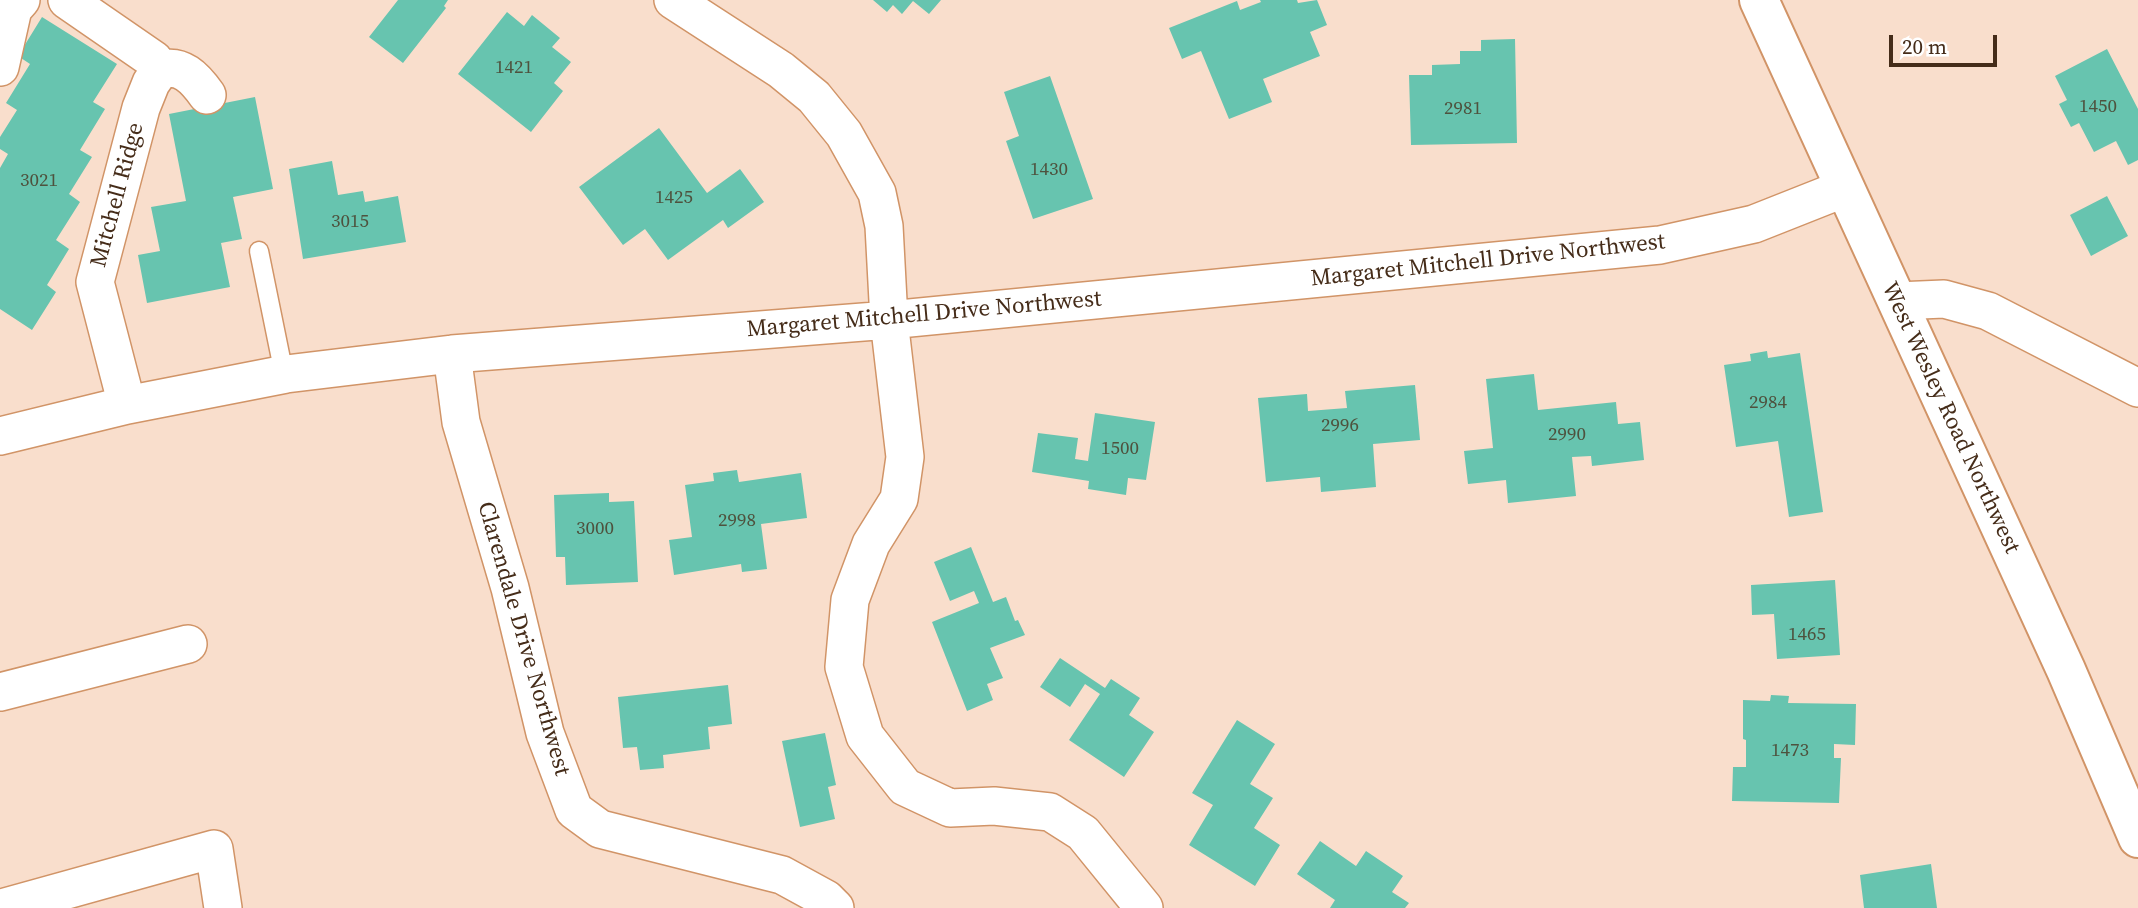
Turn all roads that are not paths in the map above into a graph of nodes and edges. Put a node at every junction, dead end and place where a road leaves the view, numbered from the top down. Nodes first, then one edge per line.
1 (21, 0) edge
2 (67, 0) edge
3 (673, 0) edge
4 (1759, 0) edge
5 (0, 67) edge
6 (160, 70) junction
7 (207, 95) dead end
8 (1845, 188) junction
9 (259, 251) dead end
10 (1897, 301) junction
11 (889, 320) junction
12 (452, 354) junction
13 (284, 374) junction
14 (2138, 388) edge
15 (127, 405) junction
16 (0, 436) edge
17 (188, 644) dead end
18 (0, 692) edge
19 (2138, 838) edge
20 (2, 908) edge
21 (223, 908) edge
22 (835, 908) edge
23 (1144, 908) edge

1 - 5 street
2 - 6 street
3 - 11 street
4 - 8 street, West Wesley Road Northwest
6 - 7 street
6 - 15 street, Mitchell Ridge
8 - 10 street, West Wesley Road Northwest
8 - 11 street, Margaret Mitchell Drive Northwest
9 - 13 lane
10 - 14 street
10 - 19 street, West Wesley Road Northwest
11 - 12 street, Margaret Mitchell Drive Northwest
11 - 23 street
12 - 13 street, Margaret Mitchell Drive Northwest
12 - 22 street, Clarendale Drive Northwest
13 - 15 street, Margaret Mitchell Drive Northwest
15 - 16 street, Margaret Mitchell Drive Northwest
17 - 18 street
20 - 21 street

